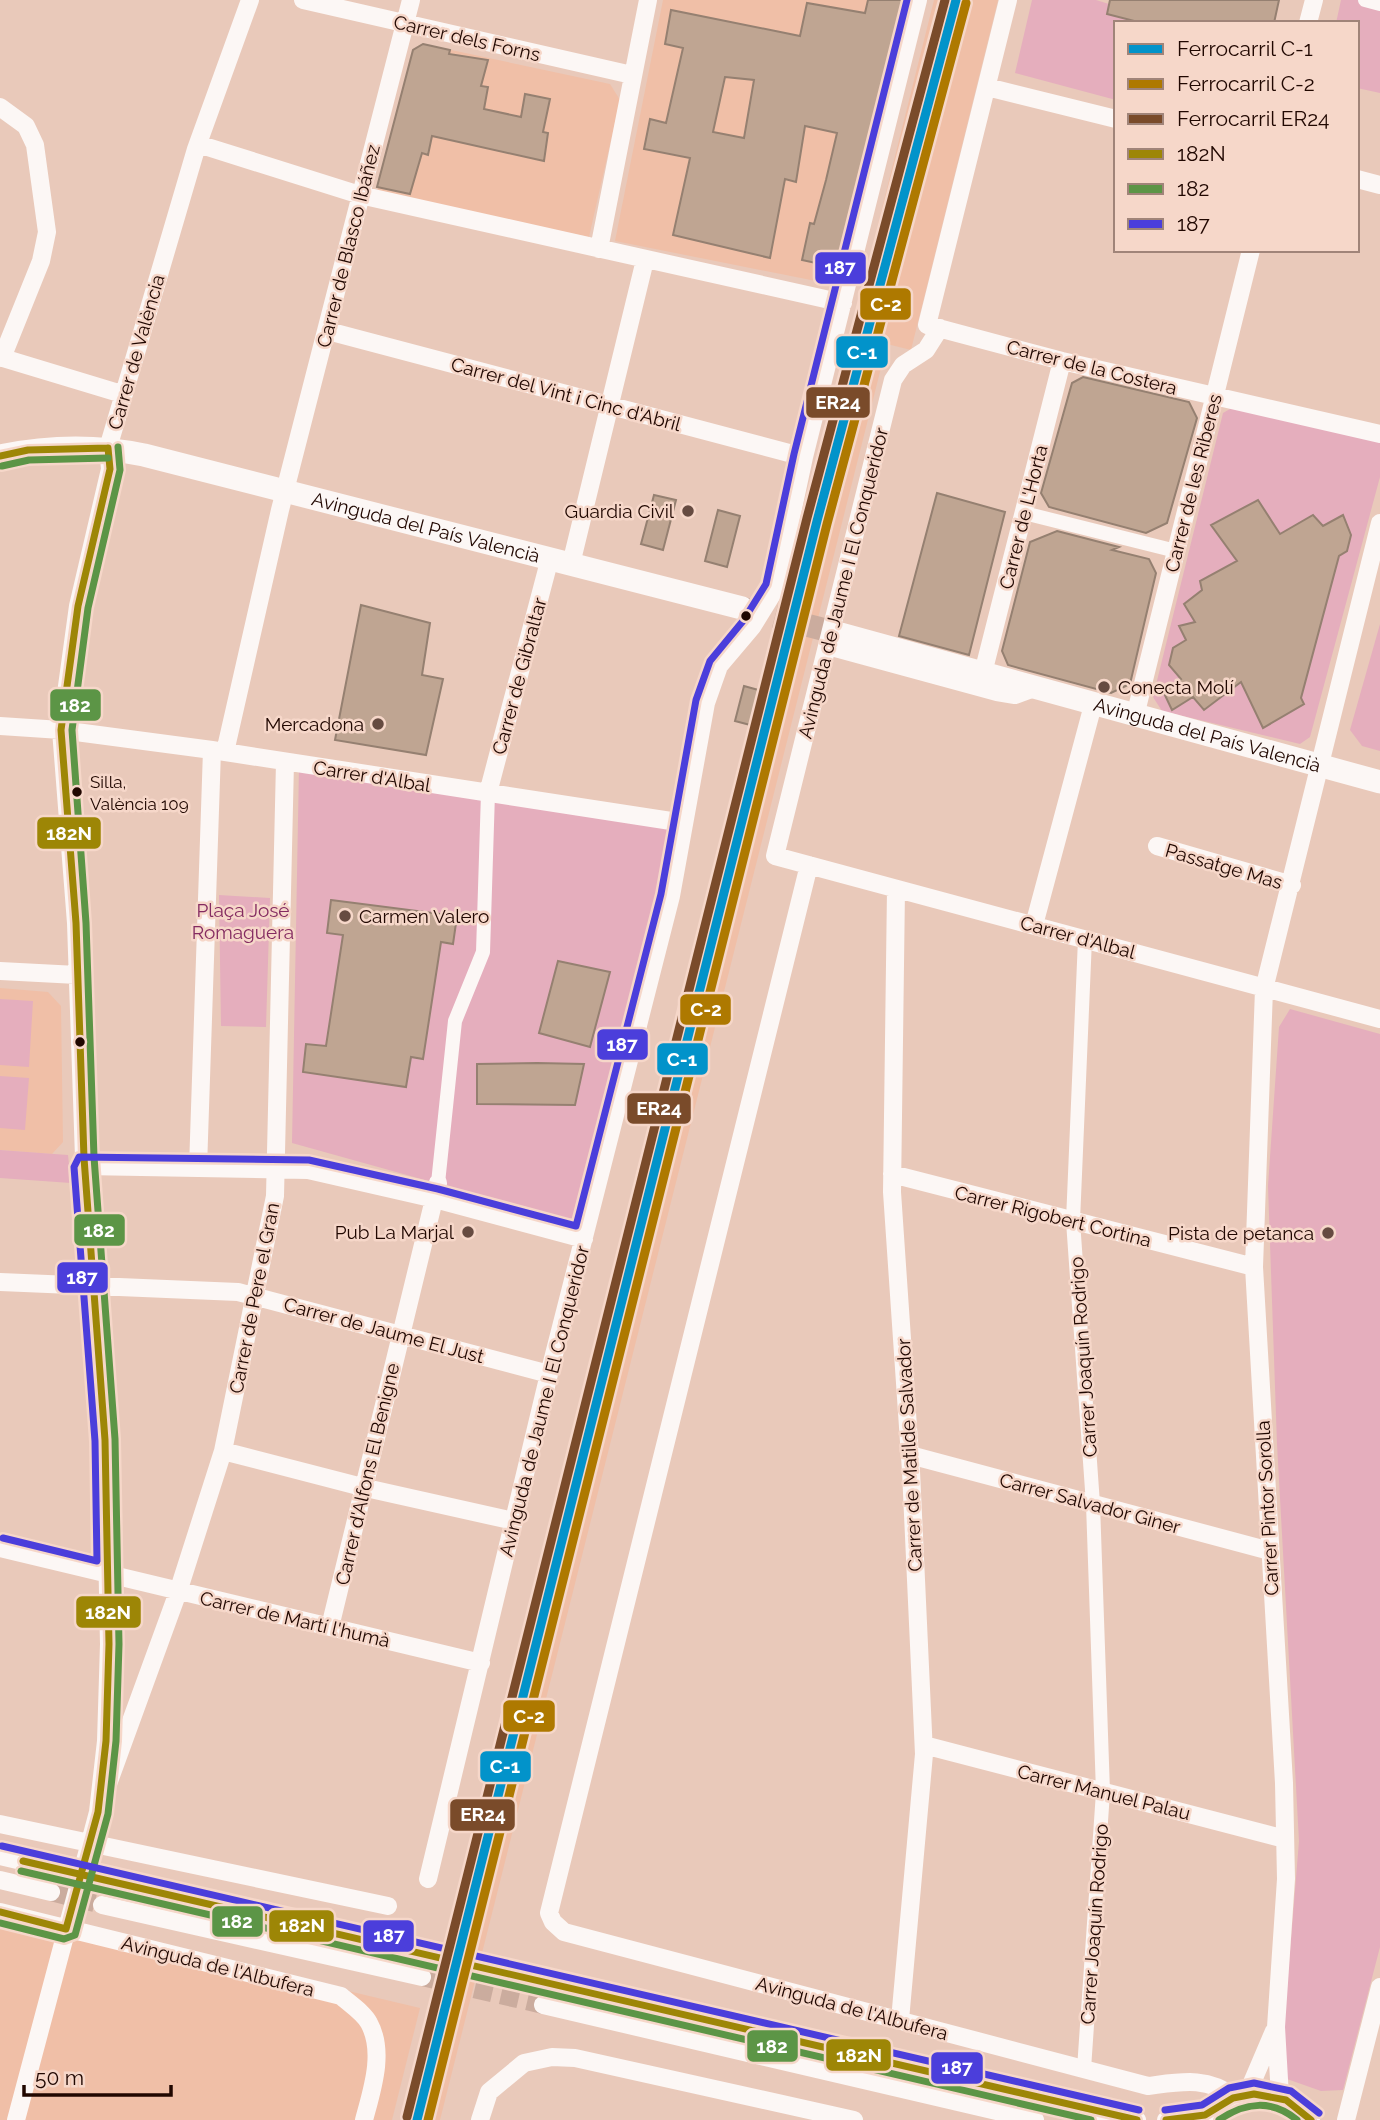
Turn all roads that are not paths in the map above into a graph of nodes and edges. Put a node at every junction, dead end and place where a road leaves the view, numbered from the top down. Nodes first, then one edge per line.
1 (250, 0) edge
2 (303, 0) edge
3 (411, 0) edge
4 (648, 0) edge
5 (918, 0) edge
6 (1008, 0) edge
7 (1314, 0) edge
8 (1365, 0) edge
9 (1380, 4) edge
10 (1309, 21) edge
11 (405, 25) junction
12 (632, 75) junction
13 (987, 87) junction
14 (0, 107) edge
15 (1114, 119) edge
16 (198, 144) junction
17 (1359, 180) edge
18 (1380, 185) edge
19 (360, 195) junction
20 (598, 248) junction
21 (1251, 252) edge
22 (645, 260) junction
23 (844, 303) junction
24 (933, 326) junction
25 (328, 331) junction
26 (1, 358) edge
27 (1062, 361) junction
28 (122, 394) junction
29 (1215, 397) junction
30 (610, 405) junction
31 (1380, 434) edge
32 (108, 448) junction
33 (0, 456) edge
34 (804, 457) junction
35 (286, 491) junction
36 (1024, 513) junction
37 (1380, 523) edge
38 (1377, 546) edge
39 (1176, 551) junction
40 (561, 561) junction
41 (742, 608) tunnel mouth
42 (834, 640) junction
43 (983, 673) junction
44 (1034, 688) junction
45 (1093, 705) junction
46 (1135, 716) junction
47 (0, 726) edge
48 (61, 730) junction
49 (218, 751) junction
50 (285, 762) junction
51 (1318, 766) junction
52 (1380, 782) edge
53 (488, 793) junction
54 (684, 823) junction
55 (1157, 846) dead end
56 (775, 856) joint
57 (809, 865) junction
58 (1292, 885) junction
59 (896, 889) junction
60 (1034, 925) junction
61 (1084, 939) junction
62 (0, 971) edge
63 (77, 975) junction
64 (1264, 989) junction
65 (1380, 1019) edge
66 (84, 1166) junction
67 (198, 1168) junction
68 (275, 1170) junction
69 (892, 1174) junction
70 (436, 1191) junction
71 (1073, 1221) junction
72 (584, 1240) junction
73 (1254, 1267) junction
74 (0, 1282) edge
75 (92, 1286) junction
76 (255, 1297) junction
77 (401, 1334) junction
78 (549, 1374) junction
79 (223, 1451) junction
80 (910, 1455) junction
81 (366, 1488) junction
82 (1093, 1504) junction
83 (514, 1521) junction
84 (0, 1548) edge
85 (1270, 1551) junction
86 (108, 1576) junction
87 (178, 1592) junction
88 (330, 1626) junction
89 (481, 1663) junction
90 (924, 1745) junction
91 (1103, 1792) junction
92 (98, 1812) junction
93 (0, 1824) edge
94 (1285, 1839) junction
95 (88, 1843) junction
96 (0, 1856) edge
97 (56, 1869) tunnel mouth
98 (428, 1879) dead end
99 (0, 1880) edge
100 (107, 1882) tunnel mouth
101 (51, 1892) tunnel mouth
102 (102, 1905) tunnel mouth
103 (388, 1906) dead end
104 (0, 1912) edge
105 (66, 1929) junction
106 (428, 1953) tunnel mouth
107 (422, 1977) tunnel mouth
108 (548, 1982) tunnel mouth
109 (1380, 1987) edge
110 (543, 2005) tunnel mouth
111 (900, 2020) junction
112 (1276, 2028) junction
113 (1084, 2069) junction
114 (1241, 2095) junction
115 (1280, 2097) junction
116 (1207, 2116) edge
117 (16, 2120) edge
118 (364, 2120) edge
119 (480, 2120) edge
120 (854, 2120) edge
121 (1035, 2120) edge
122 (1137, 2120) edge
123 (1166, 2120) edge
124 (1311, 2120) edge
125 (1346, 2120) edge

1 - 16 street, Carrer de València
2 - 11 street, Carrer dels Forns
3 - 11 street, Carrer de Blasco Ibáñez
4 - 12 street
5 - 23 street, Avinguda de Jaume I El Conqueridor
6 - 13 street, Avinguda de Jaume I El Conqueridor
7 - 10 street
8 - 9 street
11 - 12 street, Carrer dels Forns
11 - 19 street, Carrer de Blasco Ibáñez
12 - 20 street
13 - 15 street
13 - 24 street, Avinguda de Jaume I El Conqueridor
14 - 26 street
16 - 19 street
16 - 28 street, Carrer de València
17 - 18 street
19 - 20 street
19 - 25 street, Carrer de Blasco Ibáñez
20 - 22 street
21 - 29 street, Carrer de les Riberes
22 - 23 street
22 - 30 street, Carrer de Gibraltar
23 - 34 street, Avinguda de Jaume I El Conqueridor
24 - 27 street, Carrer de la Costera
24 - 42 street, Avinguda de Jaume I El Conqueridor
25 - 30 street, Carrer del Vint i Cinc d'Abril
25 - 35 street, Carrer de Blasco Ibáñez
26 - 28 street
27 - 29 street, Carrer de la Costera
27 - 36 street, Carrer de L'Horta
28 - 32 street, Carrer de València
29 - 31 street, Carrer de la Costera
29 - 39 street, Carrer de les Riberes
30 - 34 street, Carrer del Vint i Cinc d'Abril
30 - 40 street, Carrer de Gibraltar
32 - 33 street, Avinguda del País Valencià
32 - 35 street, Avinguda del País Valencià
32 - 48 street, Carrer de València
34 - 54 street, Avinguda de Jaume I El Conqueridor
35 - 40 street, Avinguda del País Valencià
35 - 49 street, Carrer de Blasco Ibáñez
36 - 39 street
36 - 43 street, Carrer de L'Horta
37 - 38 street, Carrer Pintor Sorolla
38 - 51 street, Carrer Pintor Sorolla
39 - 46 street, Carrer de les Riberes
40 - 41 street, Avinguda del País Valencià
40 - 53 street, Carrer de Gibraltar
42 - 43 street, Avinguda del País Valencià
42 - 44 street, Avinguda del País Valencià
42 - 56 street, Avinguda de Jaume I El Conqueridor
43 - 44 street, Avinguda del País Valencià
44 - 45 street, Avinguda del País Valencià
45 - 46 street, Avinguda del País Valencià
45 - 60 street
46 - 51 street, Avinguda del País Valencià
47 - 48 street, Carrer d'Albal
48 - 49 street, Carrer d'Albal
48 - 63 street, Carrer de València
49 - 50 street, Carrer d'Albal
49 - 67 street, Carrer de Blasco Ibáñez
50 - 53 street, Carrer d'Albal
50 - 68 street, Carrer de Pere el Gran
51 - 52 street, Avinguda del País Valencià
51 - 58 street, Carrer Pintor Sorolla
53 - 54 street, Carrer d'Albal
53 - 70 street
54 - 72 street, Avinguda de Jaume I El Conqueridor
55 - 58 street, Passatge Mas
56 - 57 street, Carrer d'Albal
57 - 59 street, Carrer d'Albal
57 - 111 street, Avinguda de l'Albufera
58 - 64 street, Carrer Pintor Sorolla
59 - 60 street, Carrer d'Albal
59 - 69 street, Carrer de Matilde Salvador
60 - 61 street, Carrer d'Albal
61 - 64 street, Carrer d'Albal
61 - 71 street, Carrer Joaquín Rodrigo
62 - 63 street
63 - 66 street, Carrer de València
64 - 65 street, Carrer d'Albal
64 - 73 street, Carrer Pintor Sorolla
66 - 67 street
66 - 75 street, Carrer de València
67 - 68 street
68 - 70 street
68 - 76 street, Carrer de Pere el Gran
69 - 71 street, Carrer Rigobert Cortina
69 - 80 street, Carrer de Matilde Salvador
70 - 72 street
70 - 77 street, Carrer d'Alfons El Benigne
71 - 73 street, Carrer Rigobert Cortina
71 - 82 street, Carrer Joaquín Rodrigo
72 - 78 street, Avinguda de Jaume I El Conqueridor
73 - 85 street, Carrer Pintor Sorolla
74 - 75 street, Carrer de Jaume El Just
75 - 76 street, Carrer de Jaume El Just
75 - 86 street, Carrer de València
76 - 77 street, Carrer de Jaume El Just
76 - 79 street, Carrer de Pere el Gran
77 - 78 street, Carrer de Jaume El Just
77 - 81 street, Carrer d'Alfons El Benigne
78 - 83 street, Avinguda de Jaume I El Conqueridor
79 - 81 street
79 - 87 street, Carrer de Pere el Gran
80 - 82 street, Carrer Salvador Giner
80 - 90 street, Carrer de Matilde Salvador
81 - 83 street
81 - 88 street, Carrer d'Alfons El Benigne
82 - 85 street, Carrer Salvador Giner
82 - 91 street, Carrer Joaquín Rodrigo
83 - 89 street, Avinguda de Jaume I El Conqueridor
84 - 86 street, Carrer de Martí l'humà
85 - 94 street, Carrer Pintor Sorolla
86 - 87 street, Carrer de Martí l'humà
86 - 92 street, Carrer de València
87 - 88 street, Carrer de Martí l'humà
87 - 92 street, Carrer de Pere el Gran
88 - 89 street, Carrer de Martí l'humà
89 - 98 street, Avinguda de Jaume I El Conqueridor
90 - 91 street, Carrer Manuel Palau
90 - 111 street, Carrer de Matilde Salvador
91 - 94 street, Carrer Manuel Palau
91 - 113 street, Carrer Joaquín Rodrigo
92 - 95 street, Carrer de València
93 - 95 street
94 - 112 street, Carrer Pintor Sorolla
95 - 103 street
95 - 105 street, Carrer de València
96 - 97 street
99 - 101 street
100 - 106 street
102 - 107 street, Avinguda de l'Albufera
104 - 105 street, Avinguda de l'Albufera
105 - 117 street, Carrer de València
105 - 118 street, Avinguda de l'Albufera
108 - 122 street
109 - 125 street
110 - 121 street
111 - 113 street, Avinguda de l'Albufera
112 - 114 street, Carrer Pintor Sorolla
112 - 115 street, Carrer Pintor Sorolla
113 - 114 street, Avinguda de l'Albufera
114 - 115 street, Avinguda de l'Albufera
114 - 116 street
115 - 124 street
116 - 123 street
119 - 120 street

